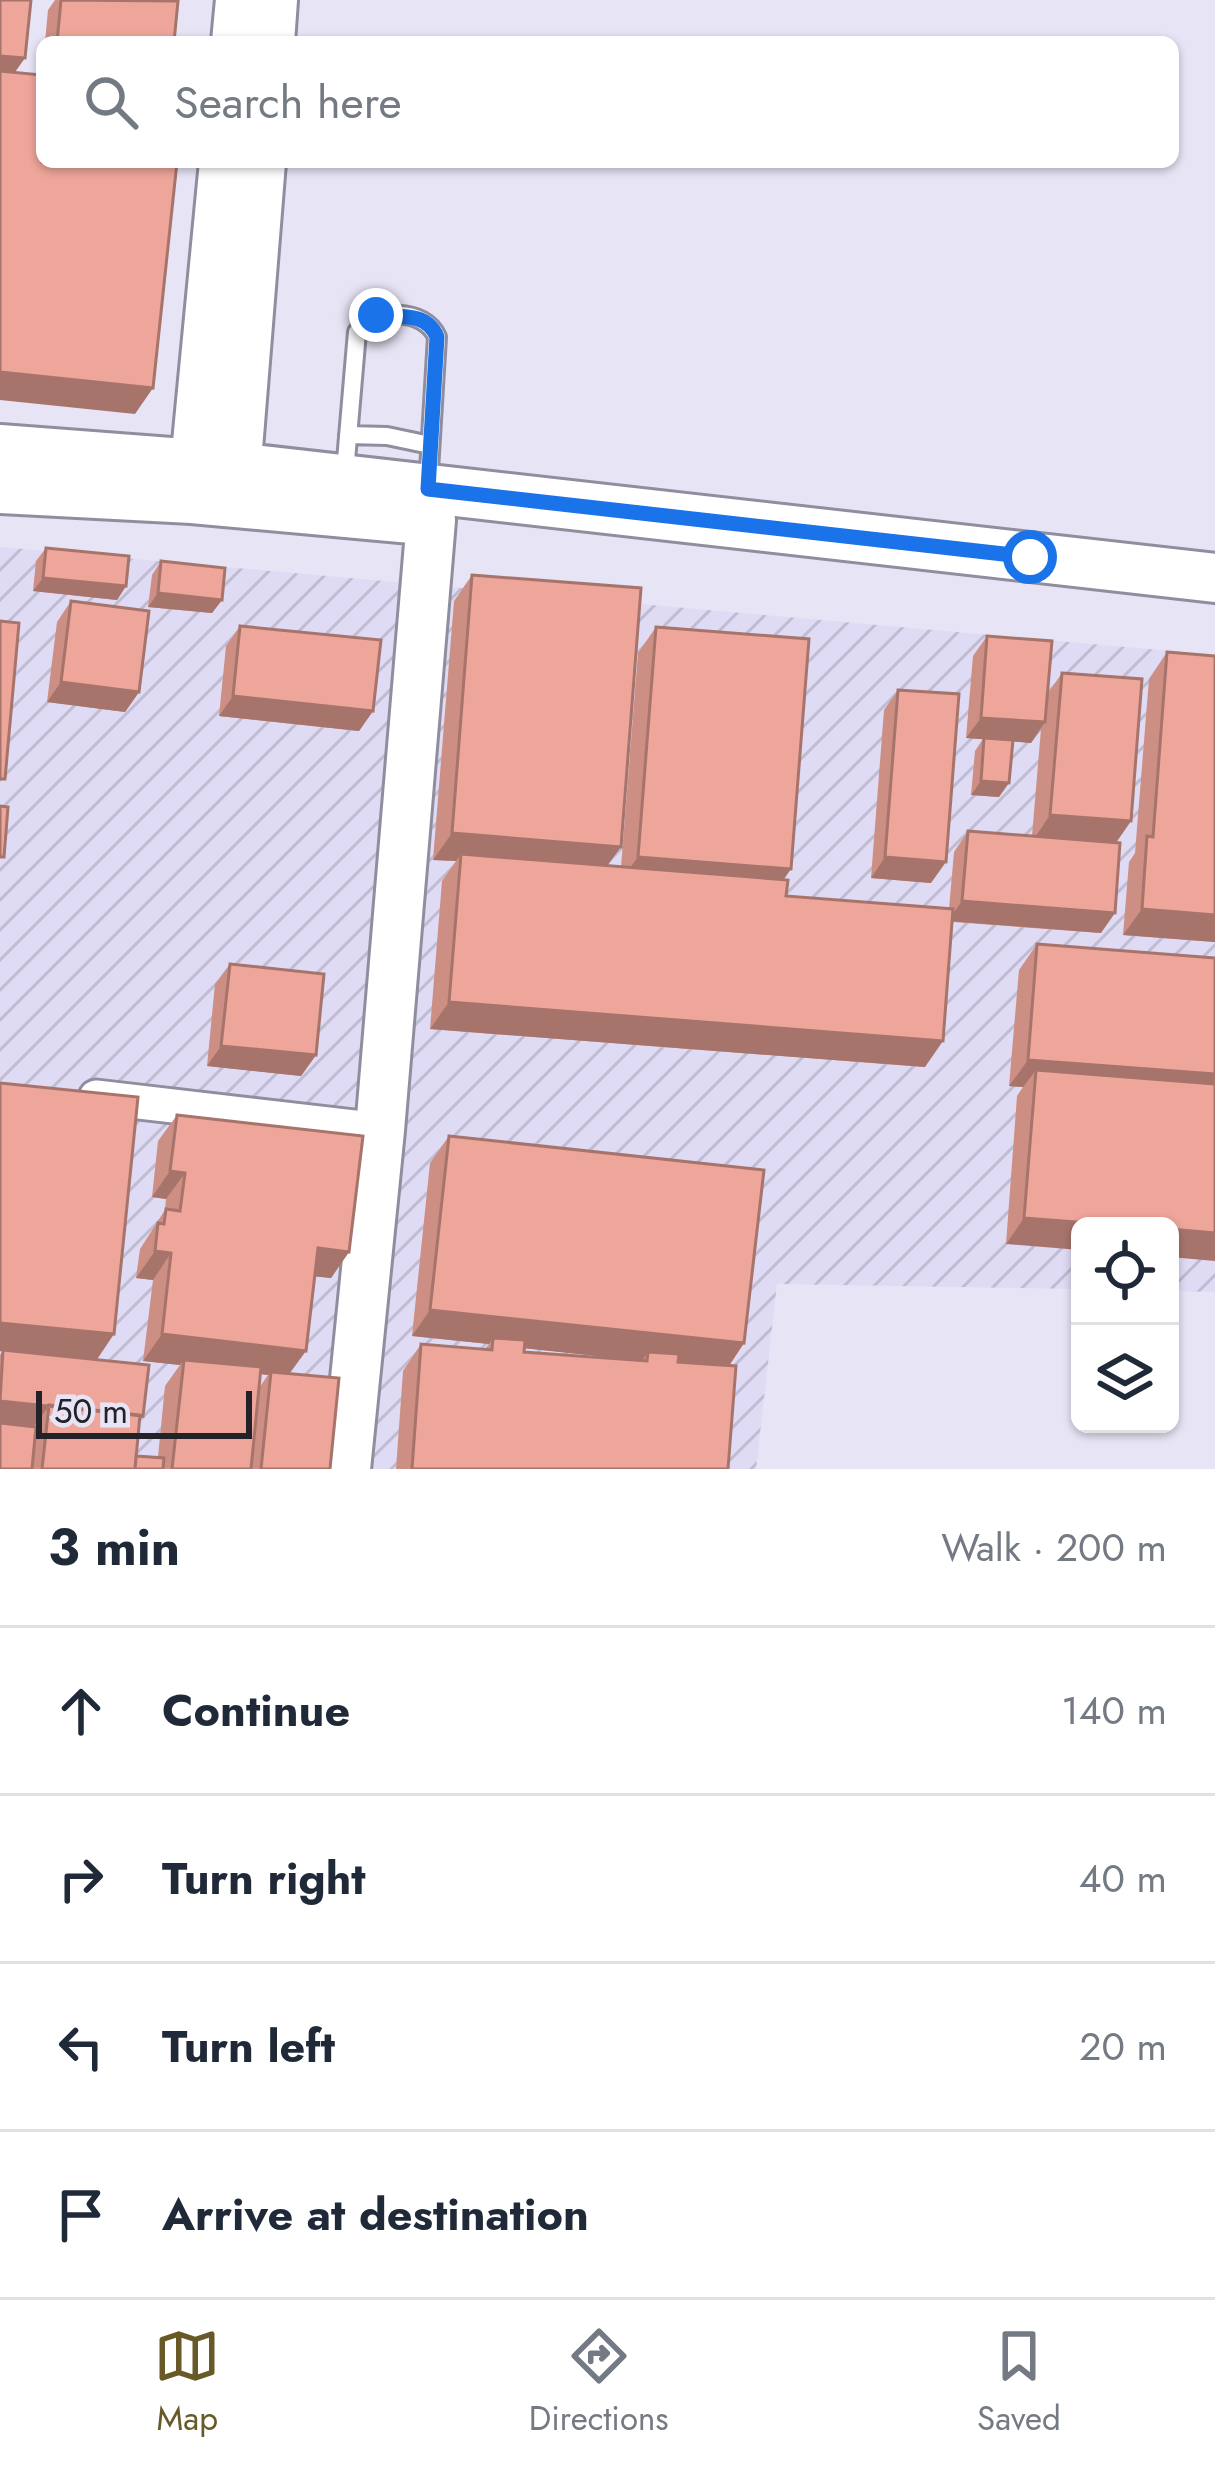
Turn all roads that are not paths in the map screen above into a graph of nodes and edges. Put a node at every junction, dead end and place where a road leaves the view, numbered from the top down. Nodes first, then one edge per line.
1 (240, 0) edge
2 (274, 0) edge
3 (237, 36) edge
4 (271, 36) edge
5 (224, 168) edge
6 (260, 168) edge
7 (0, 449) edge
8 (346, 457) junction
9 (214, 484) junction
10 (430, 485) junction
11 (0, 489) edge
12 (1215, 578) edge
13 (1215, 605) edge
14 (71, 1094) edge
15 (380, 1130) junction
16 (346, 1469) edge

1 - 3 main road
2 - 4 main road
5 - 9 main road
6 - 9 main road
7 - 9 main road
8 - 9 main road
8 - 10 main road
8 - 10 lane
9 - 10 main road
9 - 11 main road
10 - 12 main road
10 - 13 main road
10 - 15 main road
14 - 15 street
15 - 16 main road

